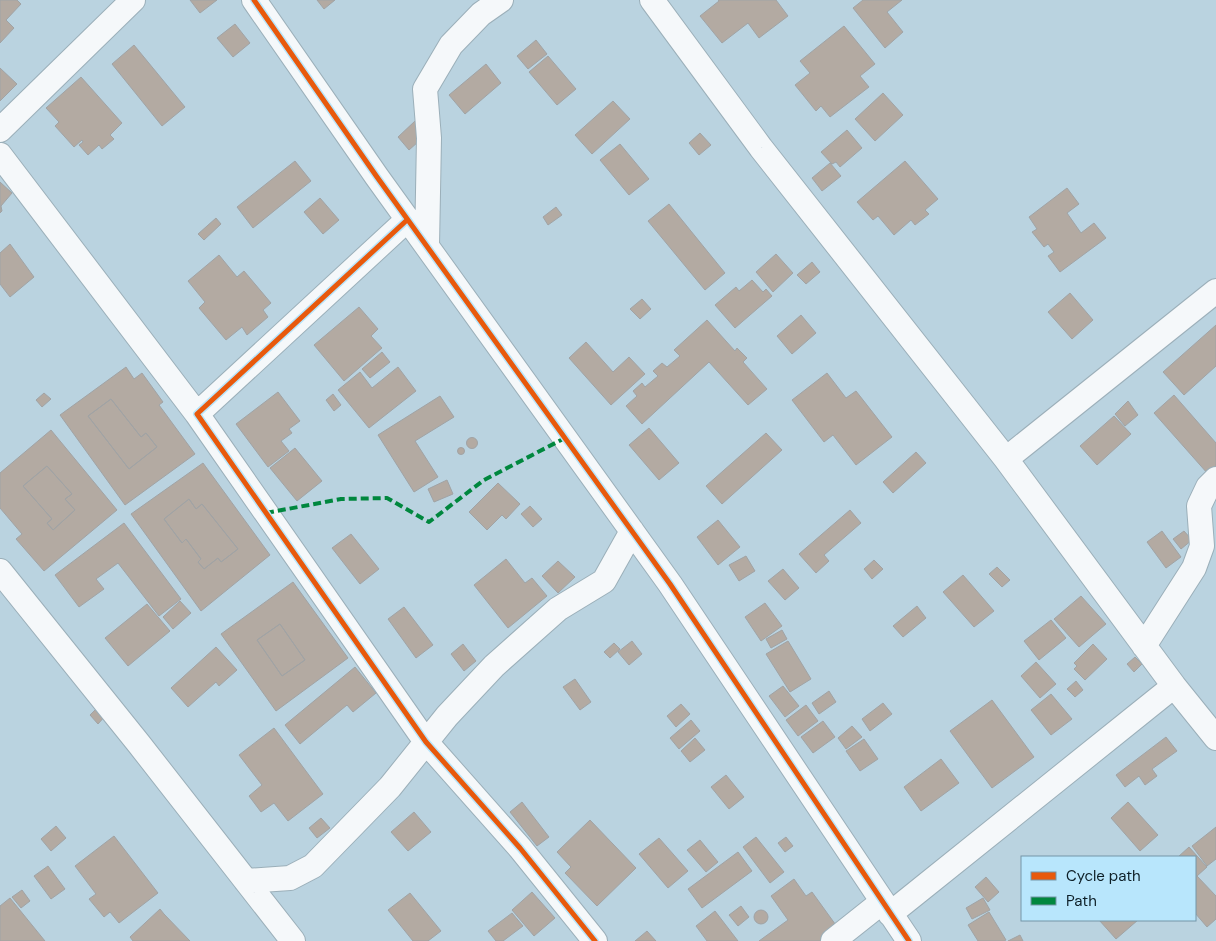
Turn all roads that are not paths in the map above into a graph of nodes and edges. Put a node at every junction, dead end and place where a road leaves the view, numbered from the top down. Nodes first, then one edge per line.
1 (133, 0) edge
2 (254, 0) edge
3 (501, 0) edge
4 (647, 1) edge
5 (0, 130) edge
6 (0, 155) edge
7 (407, 220) junction
8 (427, 246) junction
9 (1216, 292) edge
10 (197, 414) junction
11 (1006, 459) junction
12 (1216, 479) edge
13 (632, 531) junction
14 (0, 571) edge
15 (1144, 646) junction
16 (1174, 686) junction
17 (1216, 738) edge
18 (426, 742) junction
19 (246, 881) junction
20 (886, 908) junction
21 (292, 941) edge
22 (595, 941) edge
23 (833, 941) edge
24 (909, 941) edge

1 - 5 street
2 - 7 street
3 - 8 street
4 - 11 street
6 - 10 street
7 - 8 street
7 - 10 street
8 - 13 street
9 - 11 street
10 - 18 street
11 - 15 street
12 - 15 street
13 - 18 street
13 - 20 street
14 - 19 street
15 - 16 street
16 - 17 street
16 - 20 street
18 - 19 street
18 - 22 street
19 - 21 street
20 - 23 street
20 - 24 street

